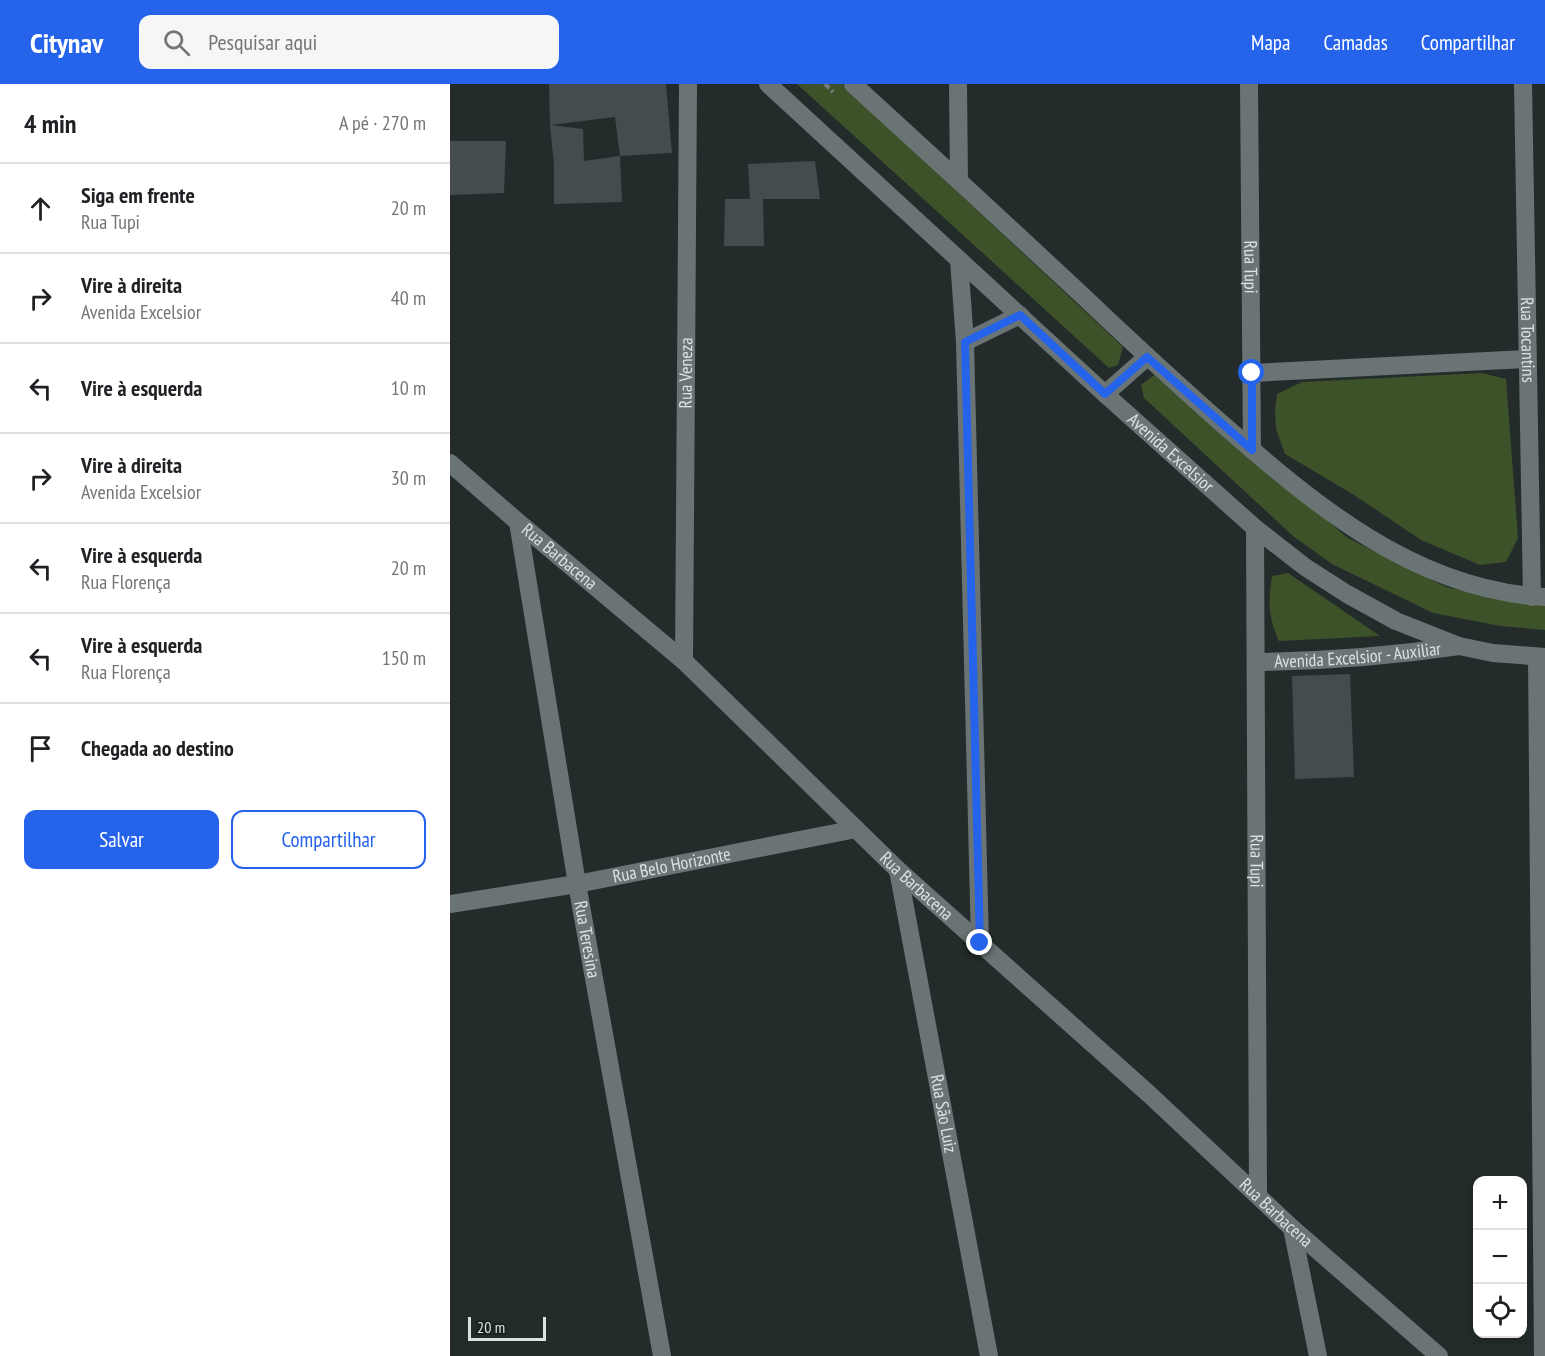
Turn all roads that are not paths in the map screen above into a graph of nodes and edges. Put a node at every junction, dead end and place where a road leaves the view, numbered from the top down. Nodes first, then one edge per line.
1 (688, 84) edge
2 (768, 84) edge
3 (853, 84) edge
4 (958, 84) edge
5 (1249, 84) edge
6 (1523, 84) edge
7 (960, 181) junction
8 (959, 260) junction
9 (1020, 315) junction
10 (965, 342) junction
11 (1147, 357) junction
12 (1527, 359) junction
13 (1252, 373) junction
14 (1105, 394) junction
15 (1252, 450) junction
16 (450, 463) edge
17 (518, 522) junction
18 (1255, 528) junction
19 (1538, 597) edge
20 (1459, 646) junction
21 (1541, 657) edge
22 (684, 661) junction
23 (1256, 662) junction
24 (856, 829) junction
25 (898, 870) junction
26 (578, 884) junction
27 (450, 904) edge
28 (980, 943) junction
29 (1258, 1194) junction
30 (1292, 1228) junction
31 (663, 1356) edge
32 (989, 1356) edge
33 (1318, 1356) edge
34 (1439, 1356) edge
35 (1543, 1356) edge

1 - 22 street, Rua Veneza
2 - 8 street, Avenida Excelsior
3 - 7 street
4 - 7 street
5 - 13 street, Rua Tupi
6 - 12 street, Rua Tocantins
7 - 11 street
8 - 9 street, Avenida Excelsior
8 - 10 street
9 - 10 street
9 - 14 street, Avenida Excelsior
10 - 28 street
11 - 14 street
11 - 15 street
12 - 13 street
12 - 19 street, Rua Tocantins
13 - 15 street, Rua Tupi
14 - 18 street, Avenida Excelsior
15 - 19 street
16 - 17 street, Rua Barbacena
17 - 22 street, Rua Barbacena
17 - 26 street, Rua Teresina
18 - 20 street, Avenida Excelsior
18 - 23 street, Rua Tupi
20 - 21 street, Avenida Excelsior
20 - 23 street, Avenida Excelsior - Auxiliar
21 - 35 street
22 - 24 street, Rua Barbacena
23 - 29 street, Rua Tupi
24 - 25 street, Rua Barbacena
24 - 26 street, Rua Belo Horizonte
25 - 28 street, Rua Barbacena
25 - 32 street, Rua São Luiz
26 - 27 street, Rua Belo Horizonte
26 - 31 street, Rua Teresina
28 - 29 street, Rua Barbacena
29 - 30 street, Rua Barbacena
30 - 33 street
30 - 34 street, Rua Barbacena

